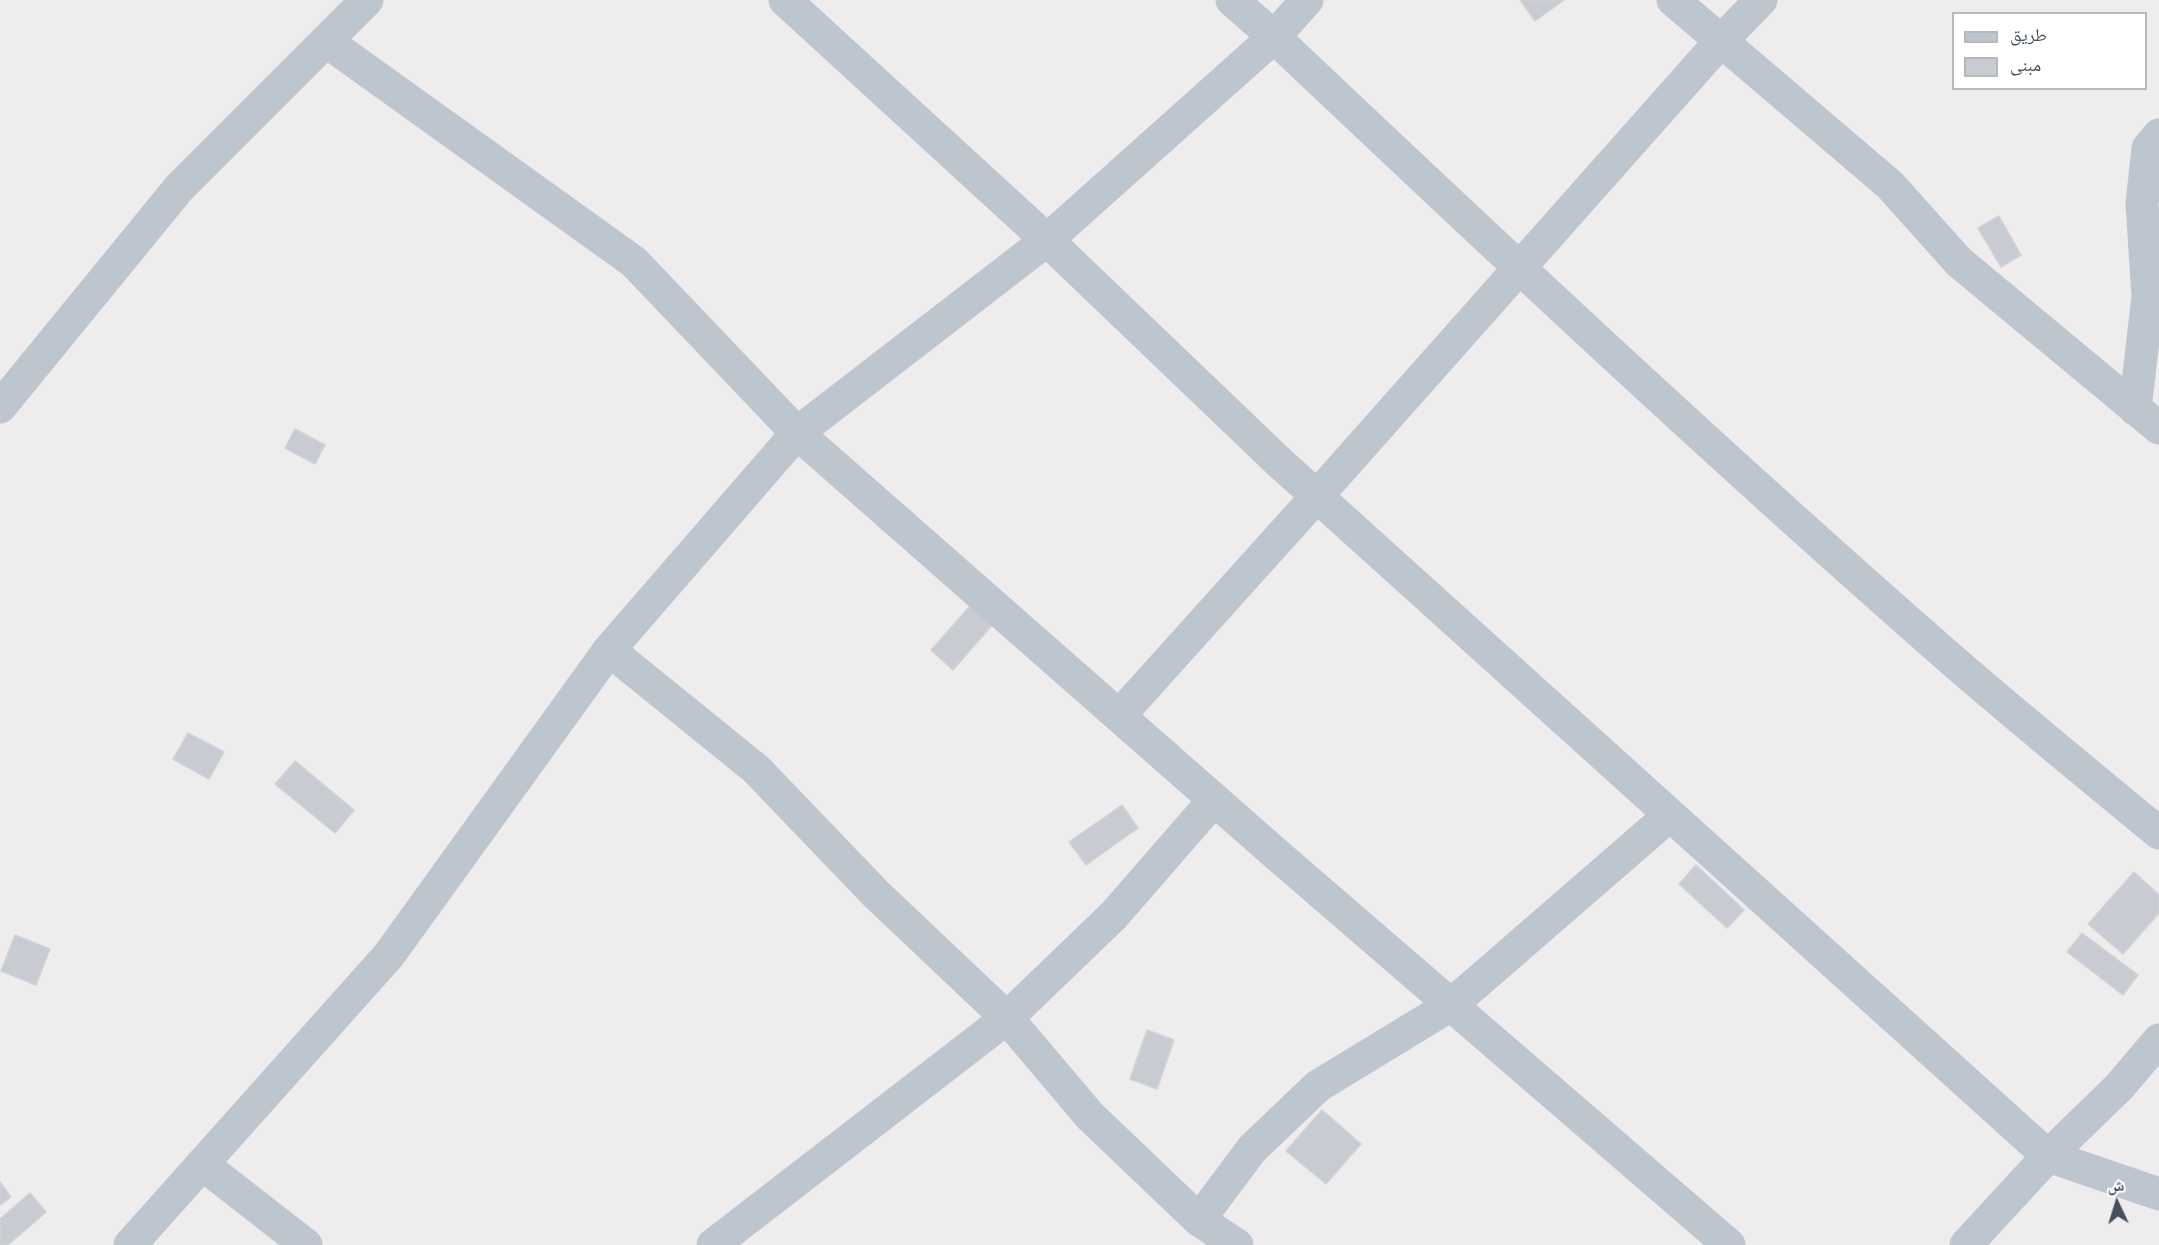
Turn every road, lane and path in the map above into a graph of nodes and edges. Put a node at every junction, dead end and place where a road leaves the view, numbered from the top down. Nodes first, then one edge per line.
1 (367, 0) edge
2 (785, 0) edge
3 (1232, 0) edge
4 (1307, 0) edge
5 (1673, 0) edge
6 (1761, 0) edge
7 (1274, 37) junction
8 (326, 41) junction
9 (1720, 42) junction
10 (2159, 135) edge
11 (1047, 240) junction
12 (1519, 268) junction
13 (0, 407) edge
14 (2147, 418) edge
15 (797, 433) junction
16 (1317, 496) junction
17 (609, 650) junction
18 (1119, 716) junction
19 (1214, 800) junction
20 (1670, 815) junction
21 (2159, 833) edge
22 (1451, 1005) junction
23 (1007, 1018) junction
24 (2159, 1040) edge
25 (2048, 1156) junction
26 (202, 1164) junction
27 (2159, 1194) edge
28 (1199, 1220) junction
29 (130, 1245) edge
30 (306, 1245) edge
31 (713, 1245) edge
32 (1237, 1245) edge
33 (1729, 1245) edge
34 (1966, 1245) edge

1 - 8 street
2 - 11 street
3 - 7 street
4 - 7 street
5 - 9 street
6 - 9 street
7 - 11 street
7 - 12 street
8 - 13 street
8 - 15 street
9 - 12 street
9 - 14 street
10 - 14 street
11 - 15 street
11 - 16 street
12 - 16 street
12 - 21 street
15 - 17 street
15 - 18 street
16 - 18 street
16 - 20 street
17 - 23 street
17 - 26 street
18 - 19 street
19 - 22 street
19 - 23 street
20 - 22 street
20 - 25 street
22 - 28 street
22 - 33 street
23 - 28 street
23 - 31 street
24 - 25 street
25 - 27 street
25 - 34 street
26 - 29 street
26 - 30 street
28 - 32 street

